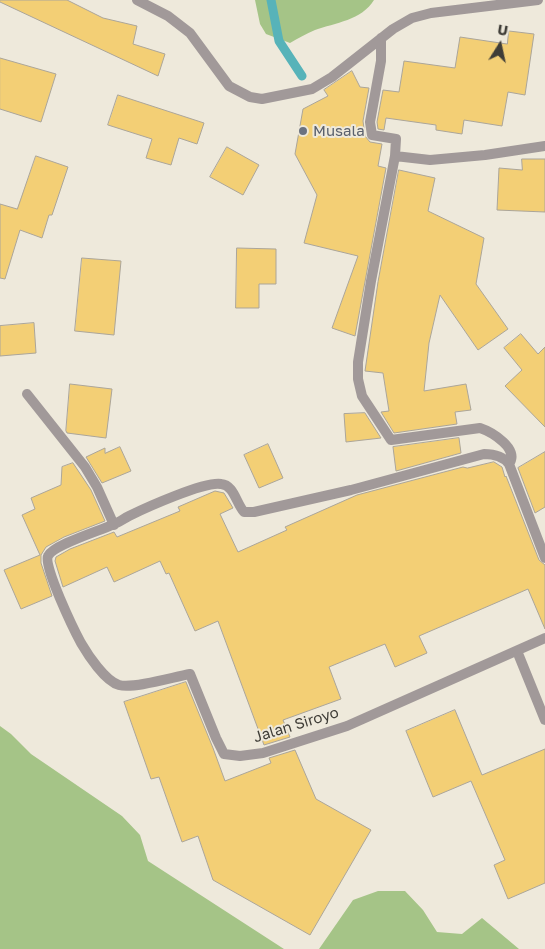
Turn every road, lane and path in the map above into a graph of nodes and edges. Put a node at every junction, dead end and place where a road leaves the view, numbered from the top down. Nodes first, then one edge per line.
1 (137, 0) edge
2 (538, 0) edge
3 (380, 38) junction
4 (545, 146) edge
5 (395, 156) junction
6 (27, 394) dead end
7 (509, 464) junction
8 (114, 525) junction
9 (545, 558) edge
10 (545, 638) edge
11 (517, 651) junction
12 (545, 720) edge

1 - 3 street
2 - 3 street
3 - 5 street
4 - 5 street
5 - 7 street
6 - 8 street
7 - 8 street
7 - 9 street
8 - 11 street, Jalan Siroyo
10 - 11 street, Jalan Siroyo
11 - 12 street

